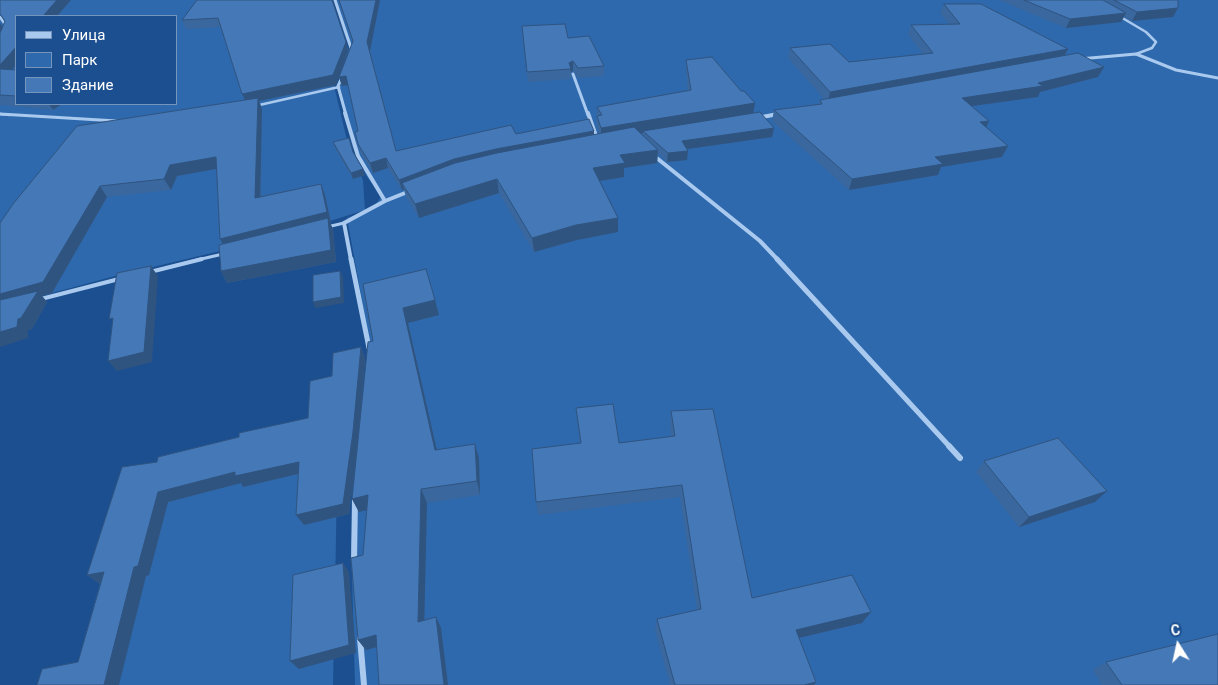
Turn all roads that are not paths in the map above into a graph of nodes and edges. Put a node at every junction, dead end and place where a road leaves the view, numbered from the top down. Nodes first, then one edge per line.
1 (335, 0) edge
2 (1118, 16) edge
3 (0, 17) edge
4 (8, 31) edge
5 (1136, 54) junction
6 (350, 58) edge
7 (1076, 59) edge
8 (347, 67) edge
9 (573, 74) edge
10 (1218, 78) edge
11 (339, 87) junction
12 (249, 107) edge
13 (0, 114) edge
14 (782, 114) edge
15 (753, 118) edge
16 (121, 121) edge
17 (599, 144) edge
18 (648, 150) edge
19 (416, 189) edge
20 (385, 202) junction
21 (344, 222) junction
22 (326, 228) edge
23 (232, 252) edge
24 (146, 273) edge
25 (126, 277) edge
26 (36, 300) edge
27 (369, 354) edge
28 (960, 458) dead end
29 (356, 487) edge
30 (354, 570) edge
31 (359, 628) edge
32 (364, 685) edge

1 - 6 street
2 - 5 lane
3 - 4 lane
5 - 7 street
5 - 10 street
8 - 11 street
9 - 17 street
11 - 12 lane
11 - 20 street
13 - 16 lane
14 - 15 street
18 - 28 street
19 - 20 street
20 - 21 street
21 - 22 lane
21 - 27 street
23 - 24 lane
25 - 26 lane
29 - 30 street
31 - 32 street

